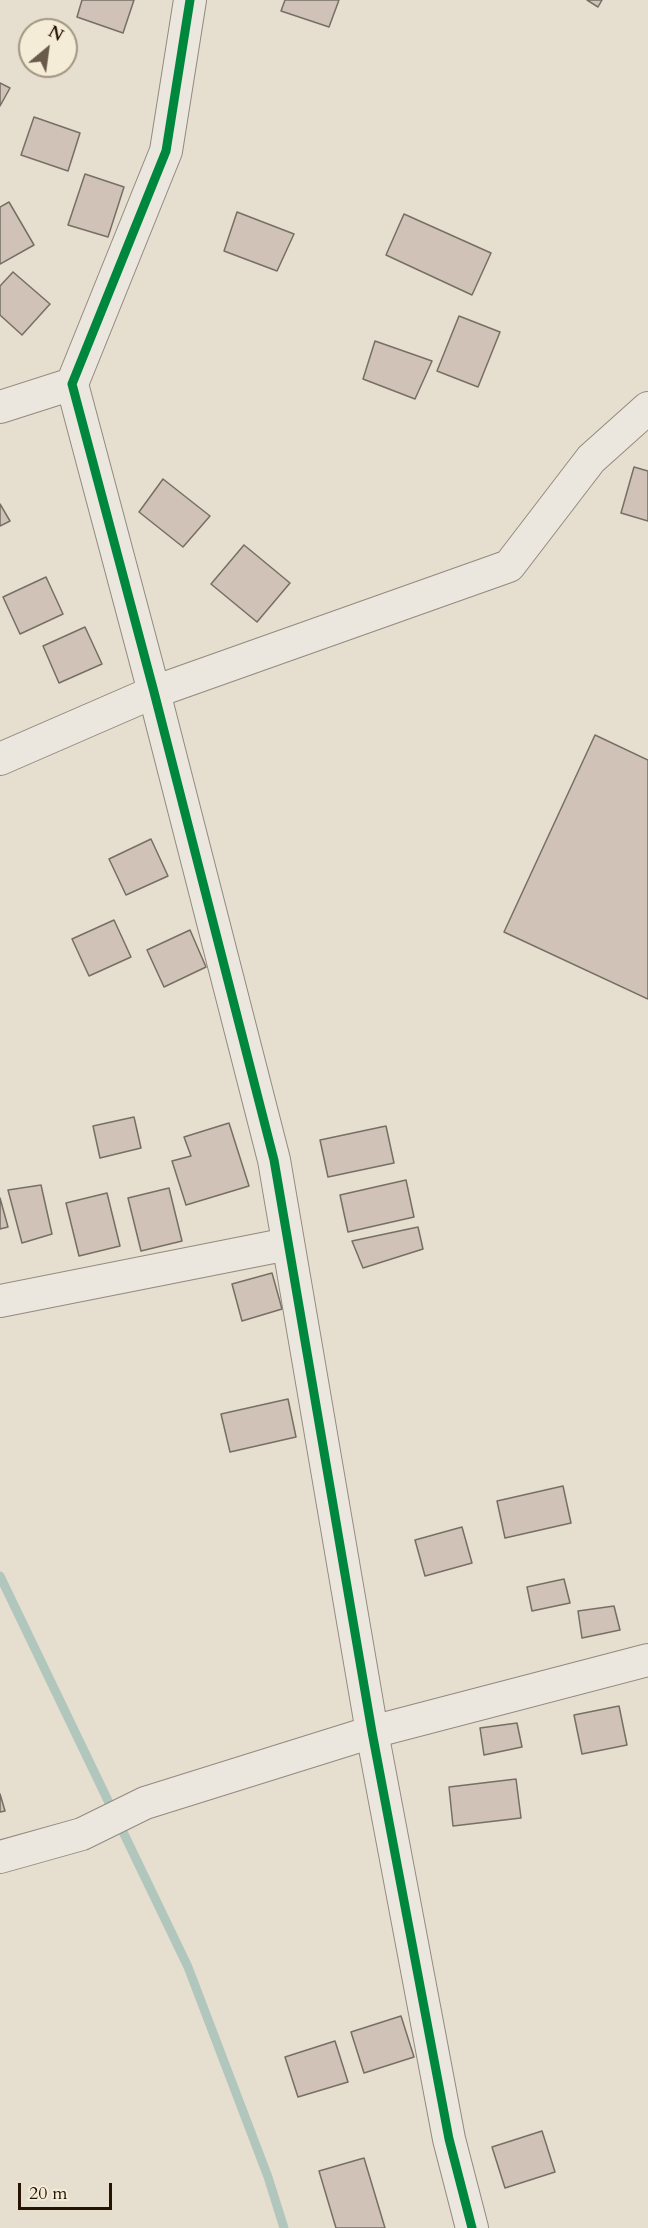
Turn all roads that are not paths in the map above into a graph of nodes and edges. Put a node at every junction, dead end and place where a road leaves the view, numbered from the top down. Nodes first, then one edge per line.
1 (190, 0) edge
2 (72, 384) junction
3 (0, 407) edge
4 (648, 408) edge
5 (154, 692) junction
6 (0, 759) edge
7 (288, 1244) junction
8 (0, 1301) edge
9 (648, 1660) edge
10 (372, 1732) junction
11 (0, 1857) edge
12 (472, 2228) edge

1 - 2 street
2 - 3 street
2 - 5 street
4 - 5 street
5 - 6 street
5 - 7 street
7 - 8 street
7 - 10 street
9 - 10 street
10 - 11 street
10 - 12 street

